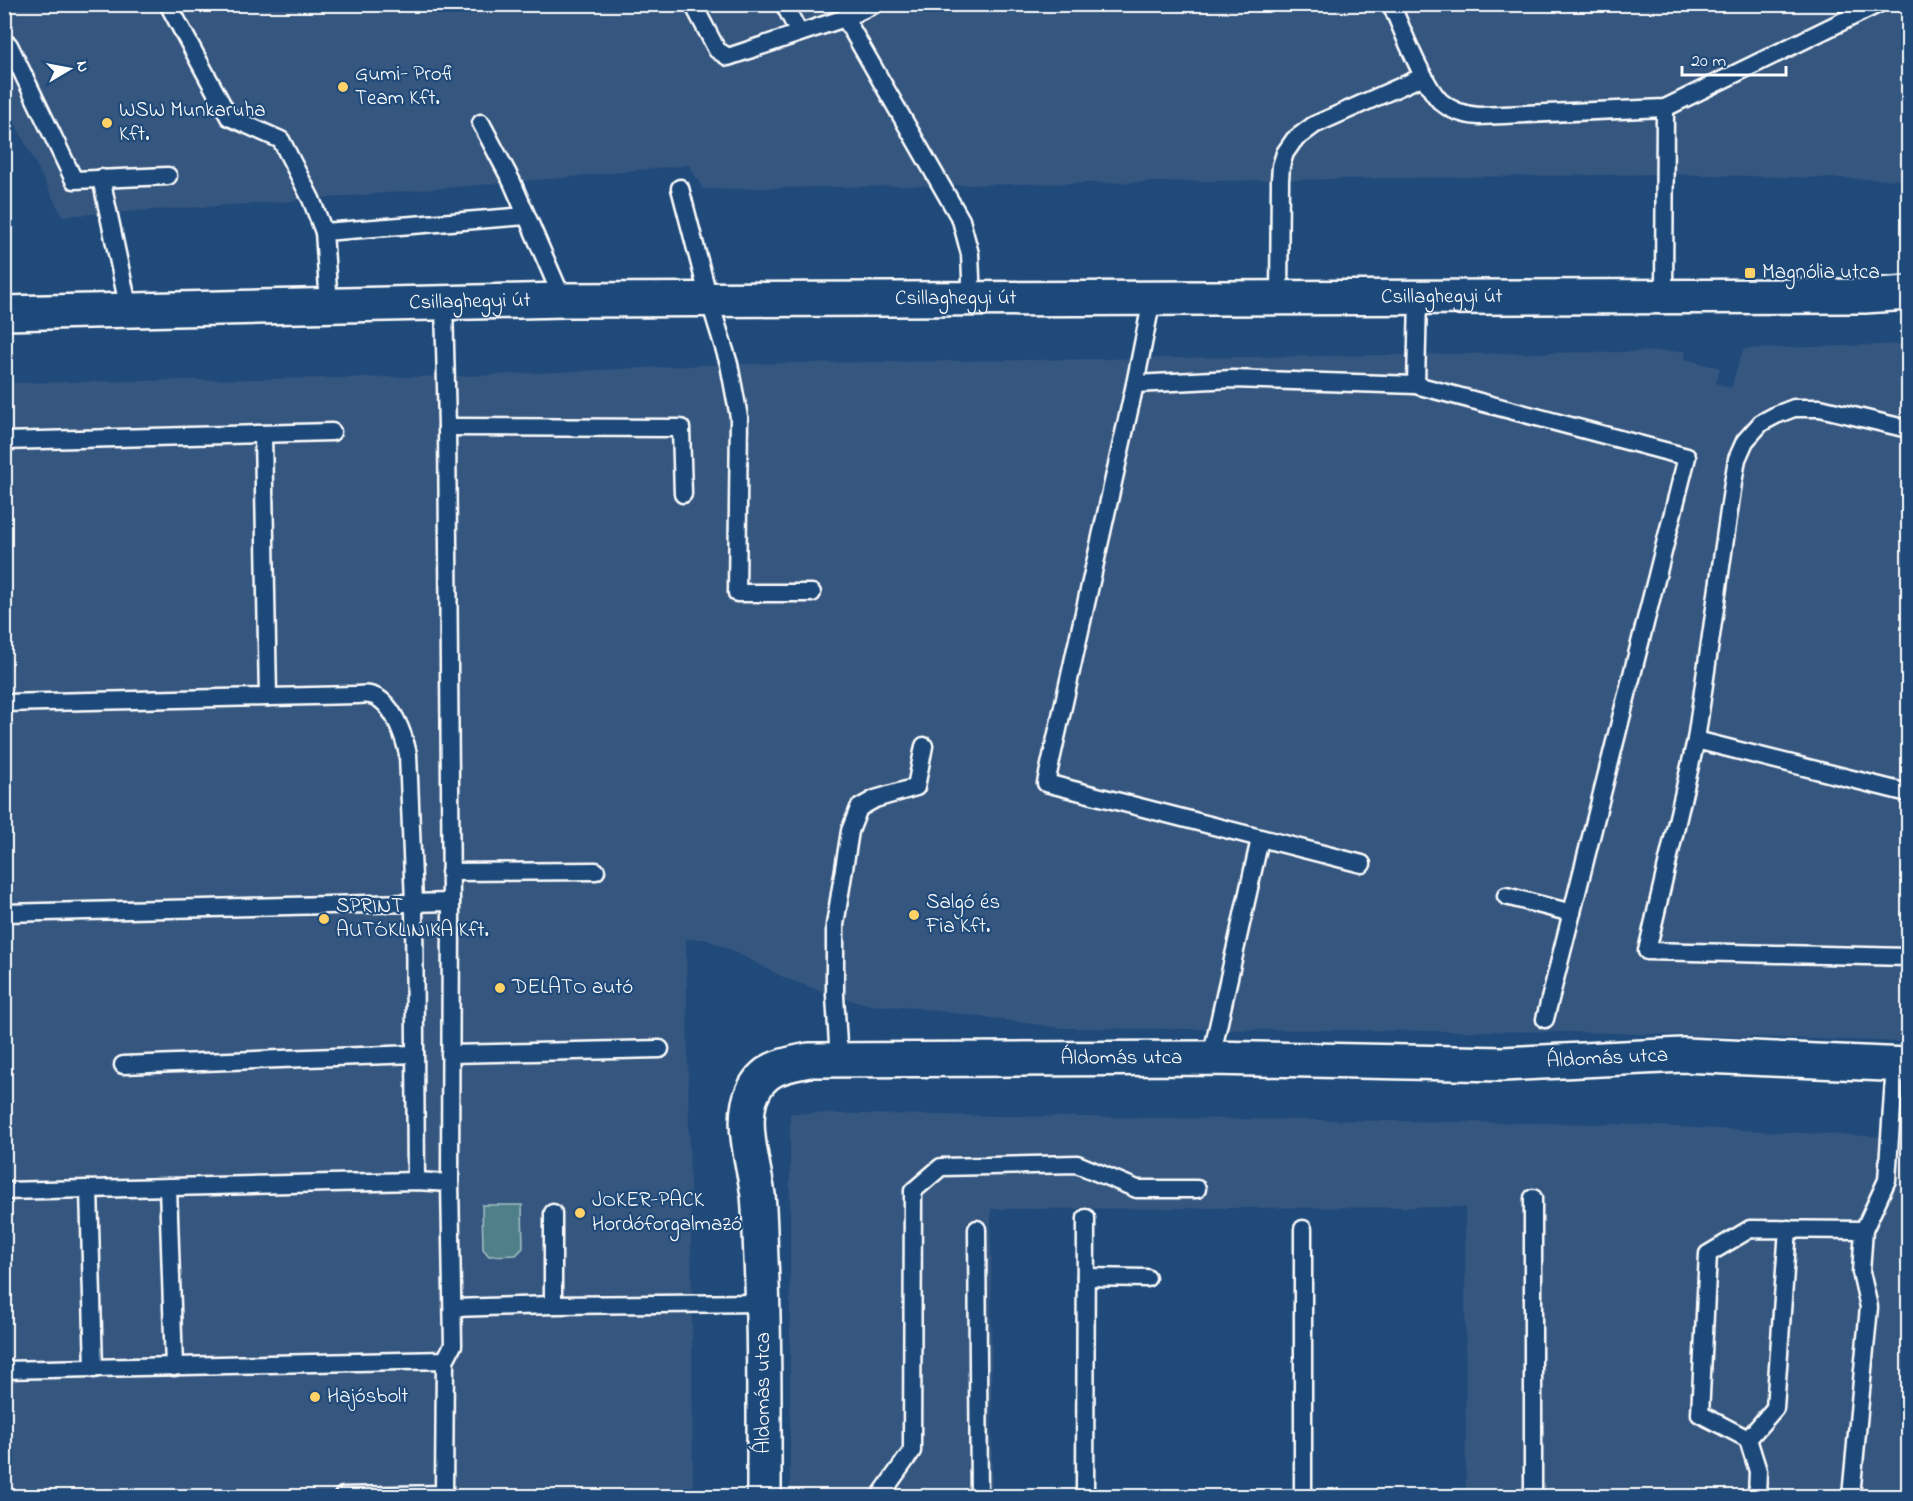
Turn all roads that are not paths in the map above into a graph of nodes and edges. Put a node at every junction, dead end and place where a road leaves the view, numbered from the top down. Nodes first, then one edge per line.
1 (168, 4) edge
2 (693, 4) edge
3 (784, 4) edge
4 (875, 4) edge
5 (1391, 4) edge
6 (1878, 4) edge
7 (844, 18) junction
8 (799, 33) junction
9 (9, 45) dead end
10 (1424, 76) junction
11 (1665, 108) junction
12 (481, 123) dead end
13 (168, 176) dead end
14 (101, 178) junction
15 (680, 188) dead end
16 (526, 216) junction
17 (324, 232) junction
18 (1908, 292) edge
19 (1664, 296) junction
20 (1418, 297) junction
21 (970, 298) junction
22 (1279, 298) junction
23 (709, 299) junction
24 (1152, 299) junction
25 (563, 300) junction
26 (444, 304) junction
27 (329, 305) junction
28 (129, 310) junction
29 (4, 313) edge
30 (1135, 384) junction
31 (1416, 385) junction
32 (447, 427) junction
33 (1908, 429) edge
34 (332, 432) dead end
35 (263, 435) junction
36 (4, 441) edge
37 (683, 494) dead end
38 (813, 593) dead end
39 (268, 697) junction
40 (4, 703) edge
41 (1696, 740) junction
42 (924, 746) dead end
43 (1908, 793) edge
44 (1260, 839) junction
45 (1362, 864) dead end
46 (596, 870) dead end
47 (450, 872) junction
48 (1506, 896) dead end
49 (451, 902) junction
50 (414, 903) junction
51 (4, 913) edge
52 (1572, 913) junction
53 (1908, 957) edge
54 (1545, 1019) dead end
55 (660, 1049) dead end
56 (415, 1054) junction
57 (450, 1054) junction
58 (1211, 1059) junction
59 (839, 1060) junction
60 (123, 1065) dead end
61 (1902, 1065) edge
62 (416, 1181) junction
63 (450, 1183) junction
64 (168, 1187) junction
65 (89, 1189) junction
66 (1197, 1189) dead end
67 (4, 1191) edge
68 (1533, 1197) dead end
69 (554, 1213) dead end
70 (1086, 1218) dead end
71 (977, 1228) dead end
72 (1303, 1228) dead end
73 (1788, 1229) junction
74 (1864, 1230) junction
75 (1086, 1277) junction
76 (1147, 1278) dead end
77 (763, 1303) junction
78 (553, 1305) junction
79 (453, 1308) junction
80 (445, 1360) junction
81 (174, 1367) junction
82 (94, 1369) junction
83 (4, 1370) edge
84 (1748, 1439) junction
85 (343, 1497) edge
86 (764, 1497) edge
87 (880, 1497) edge
88 (979, 1497) edge
89 (1085, 1497) edge
90 (1303, 1497) edge
91 (1533, 1497) edge
92 (1757, 1497) edge
93 (1851, 1497) edge

1 - 17 lane
2 - 8 lane
3 - 8 lane
4 - 7 lane
5 - 10 lane
6 - 11 lane
7 - 8 lane
7 - 21 lane
9 - 14 lane
10 - 11 lane
10 - 22 lane
11 - 19 lane
12 - 16 lane
13 - 14 lane
14 - 28 lane
15 - 23 lane
16 - 17 lane
16 - 25 lane
17 - 27 lane
18 - 19 street, Csillaghegyi út
19 - 20 street, Csillaghegyi út
20 - 22 street, Csillaghegyi út
20 - 31 lane
21 - 23 street, Csillaghegyi út
21 - 24 street, Csillaghegyi út
22 - 24 street, Csillaghegyi út
23 - 25 street, Csillaghegyi út
23 - 38 lane
24 - 30 lane
25 - 26 street, Csillaghegyi út
26 - 27 street, Csillaghegyi út
26 - 32 lane
27 - 28 street, Csillaghegyi út
28 - 29 street, Csillaghegyi út
30 - 31 lane
30 - 44 lane
31 - 52 lane
32 - 37 lane
32 - 47 lane
33 - 41 lane
34 - 35 lane
35 - 36 lane
35 - 39 lane
39 - 40 lane
39 - 50 lane
41 - 43 lane
41 - 53 lane
42 - 59 lane
44 - 45 lane
44 - 58 lane
46 - 47 lane
47 - 49 lane
48 - 52 lane
49 - 50 lane
49 - 57 lane
50 - 51 lane
50 - 56 lane
52 - 54 lane
55 - 57 lane
56 - 60 lane
56 - 62 lane
57 - 63 lane
58 - 59 street, Áldomás utca
58 - 61 street, Áldomás utca
59 - 77 street, Áldomás utca
61 - 74 lane
62 - 63 lane
62 - 64 lane
63 - 79 lane
64 - 65 lane
64 - 81 lane
65 - 67 lane
65 - 82 lane
66 - 87 lane
68 - 91 lane
69 - 78 lane
70 - 75 lane
71 - 88 lane
72 - 90 lane
73 - 74 lane
73 - 84 lane
73 - 84 lane
74 - 93 lane
75 - 76 lane
75 - 89 lane
77 - 78 lane
77 - 86 street, Áldomás utca
78 - 79 lane
79 - 80 lane
80 - 81 lane
80 - 85 lane
81 - 82 lane
82 - 83 lane
84 - 92 lane

